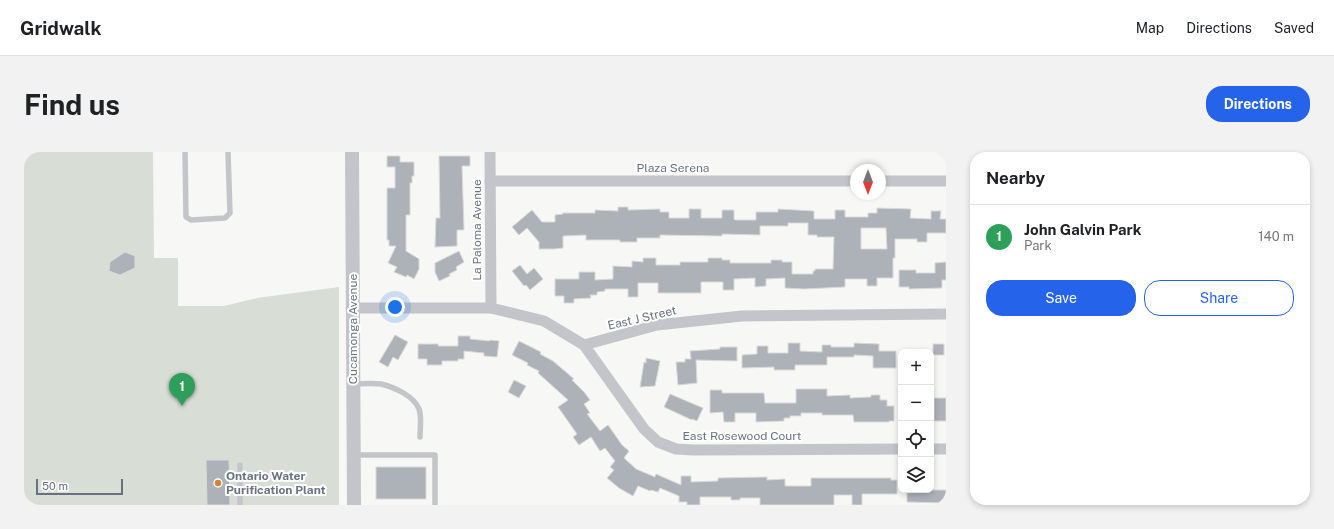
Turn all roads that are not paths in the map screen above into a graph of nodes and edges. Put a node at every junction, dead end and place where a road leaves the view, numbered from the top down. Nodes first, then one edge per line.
1 (185, 152) edge
2 (228, 152) edge
3 (352, 152) edge
4 (490, 152) edge
5 (490, 181) junction
6 (850, 181) edge
7 (886, 181) edge
8 (946, 181) edge
9 (352, 308) junction
10 (491, 308) junction
11 (946, 314) edge
12 (584, 345) junction
13 (353, 384) junction
14 (420, 437) dead end
15 (898, 449) edge
16 (934, 449) edge
17 (946, 449) edge
18 (353, 455) junction
19 (240, 465) dead end
20 (240, 505) edge
21 (354, 505) edge
22 (435, 505) edge

1 - 2 lane
3 - 9 street, Cucamonga Avenue
4 - 5 street, La Paloma Avenue
5 - 6 street, Plaza Serena
5 - 10 street, La Paloma Avenue
7 - 8 street
9 - 10 street
9 - 13 street, Cucamonga Avenue
10 - 12 street
11 - 12 street, East J Street
12 - 15 street, East Rosewood Court
13 - 14 lane
13 - 18 street, Cucamonga Avenue
16 - 17 street
18 - 21 street, Cucamonga Avenue
18 - 22 lane
19 - 20 lane

